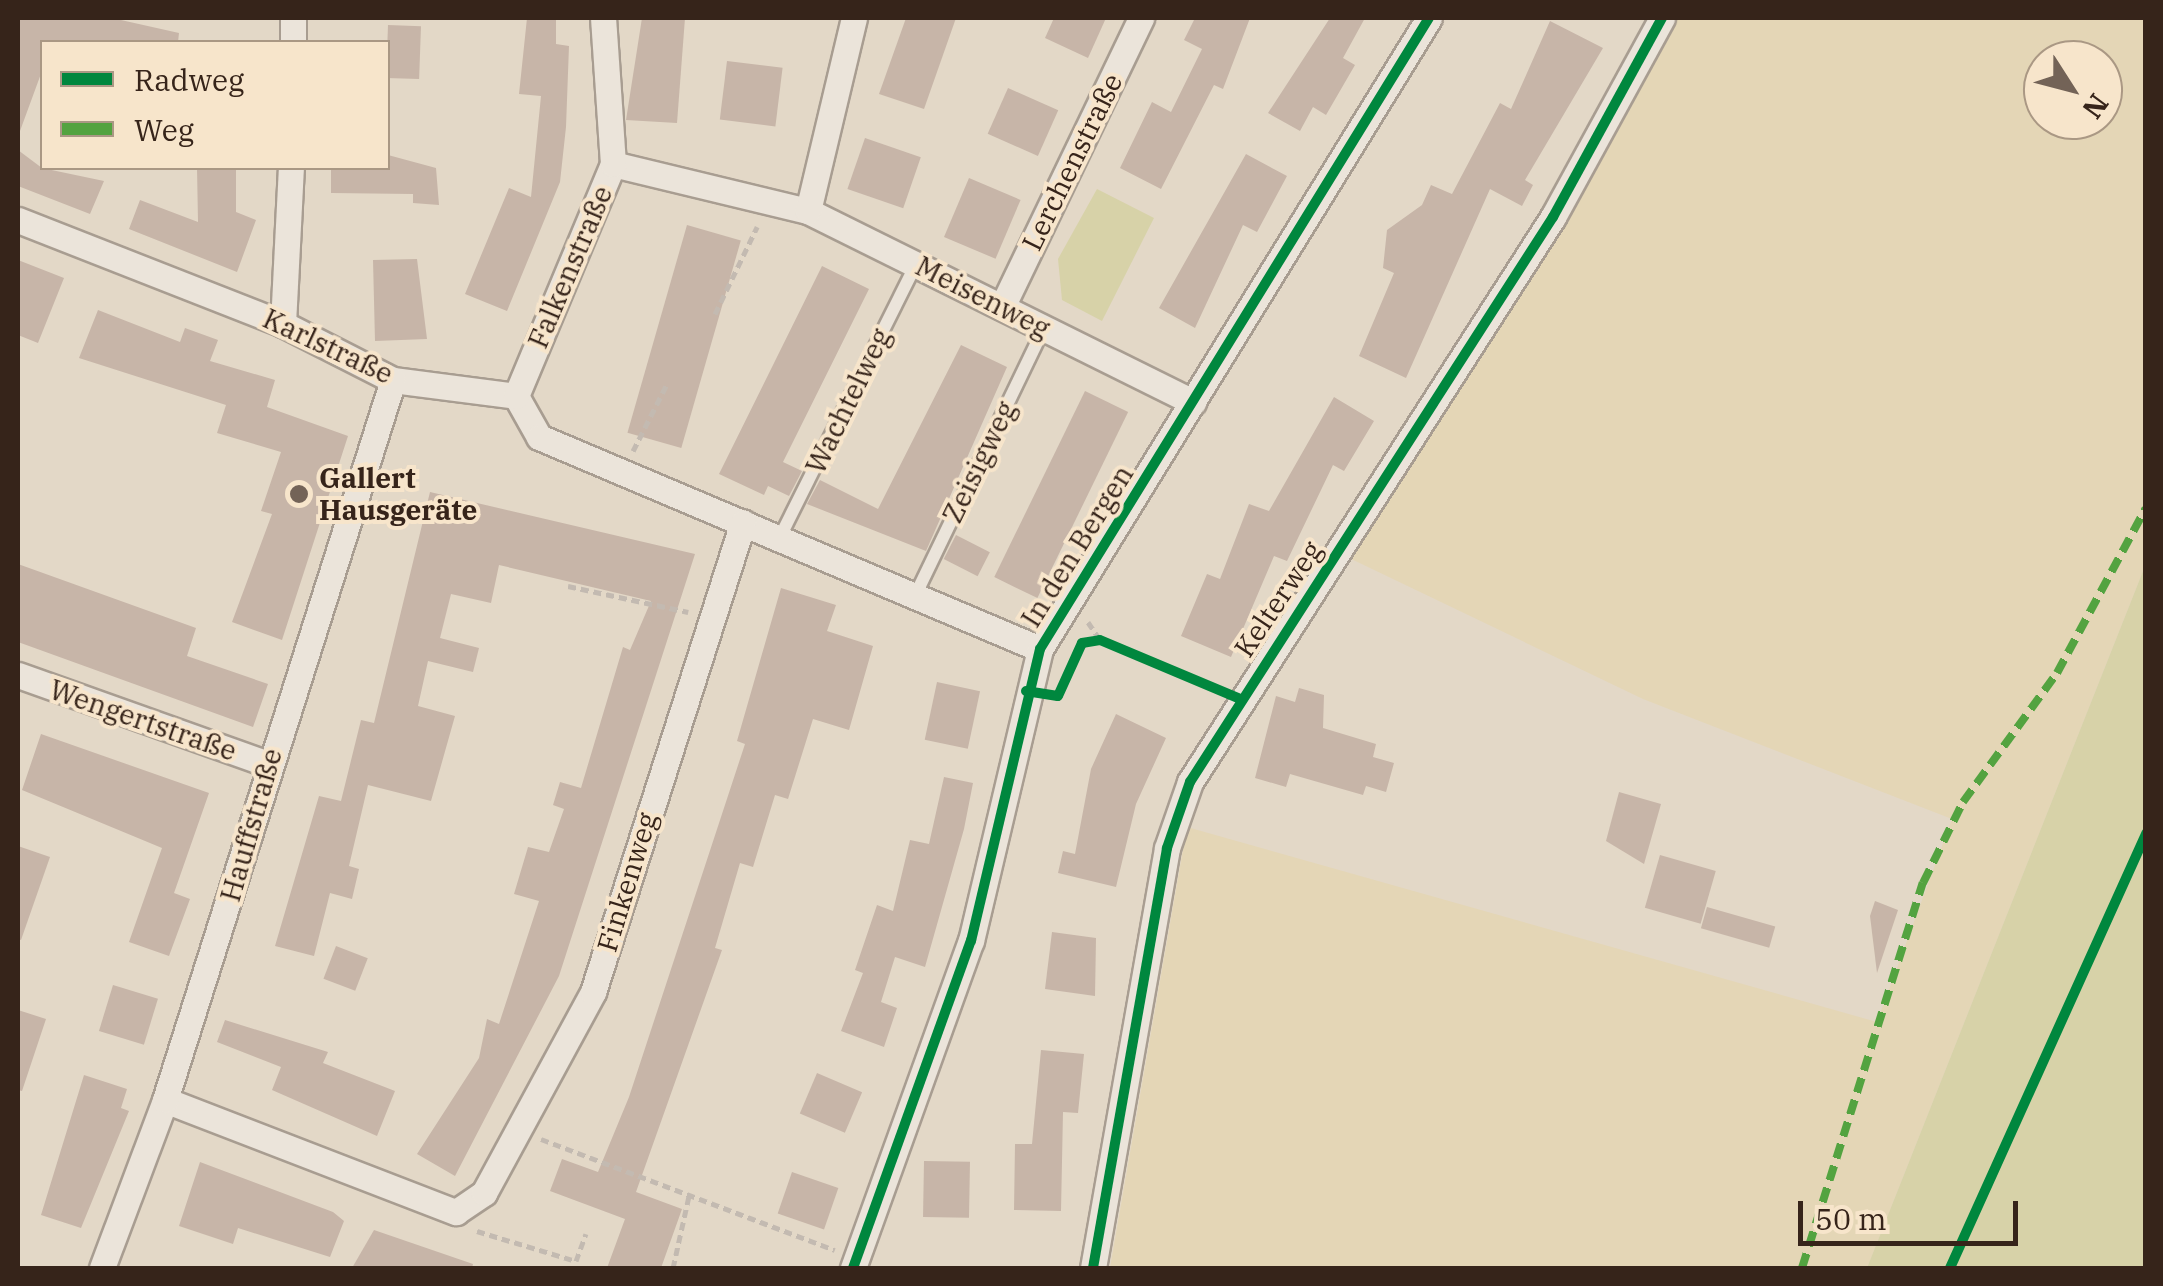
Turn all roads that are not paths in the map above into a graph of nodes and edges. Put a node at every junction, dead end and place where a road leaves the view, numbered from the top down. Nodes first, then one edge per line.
1 (603, 18) edge
2 (854, 18) edge
3 (1141, 18) edge
4 (1429, 18) edge
5 (1662, 18) edge
6 (613, 164) junction
7 (291, 170) edge
8 (808, 211) junction
9 (18, 220) edge
10 (916, 264) junction
11 (1002, 306) junction
12 (283, 324) junction
13 (1044, 328) junction
14 (393, 380) junction
15 (516, 396) junction
16 (1193, 402) junction
17 (743, 522) junction
18 (779, 539) junction
19 (915, 596) junction
20 (1040, 649) junction
21 (18, 675) edge
22 (268, 764) junction
23 (165, 1100) junction
24 (855, 1263) edge
25 (102, 1268) edge
26 (1093, 1268) edge

1 - 6 street, Falkenstraße
2 - 8 street
3 - 11 street, Lerchenstraße
4 - 16 street, In den Bergen
5 - 26 street, Kelterweg
6 - 8 street, Meisenweg
6 - 15 street, Falkenstraße
7 - 12 street
8 - 10 street, Meisenweg
9 - 12 street, Karlstraße
10 - 11 street, Meisenweg
10 - 18 lane, Wachtelweg
11 - 13 street, Meisenweg
12 - 14 street, Karlstraße
13 - 16 street, Meisenweg
13 - 19 lane, Zeisigweg
14 - 15 street, Karlstraße
14 - 22 street, Hauffstraße
15 - 17 street
16 - 20 street, In den Bergen
17 - 18 street
17 - 23 street, Finkenweg
18 - 19 street
19 - 20 street
20 - 24 street, In den Bergen
21 - 22 street, Wengertstraße
22 - 23 street, Hauffstraße
23 - 25 street, Hauffstraße

